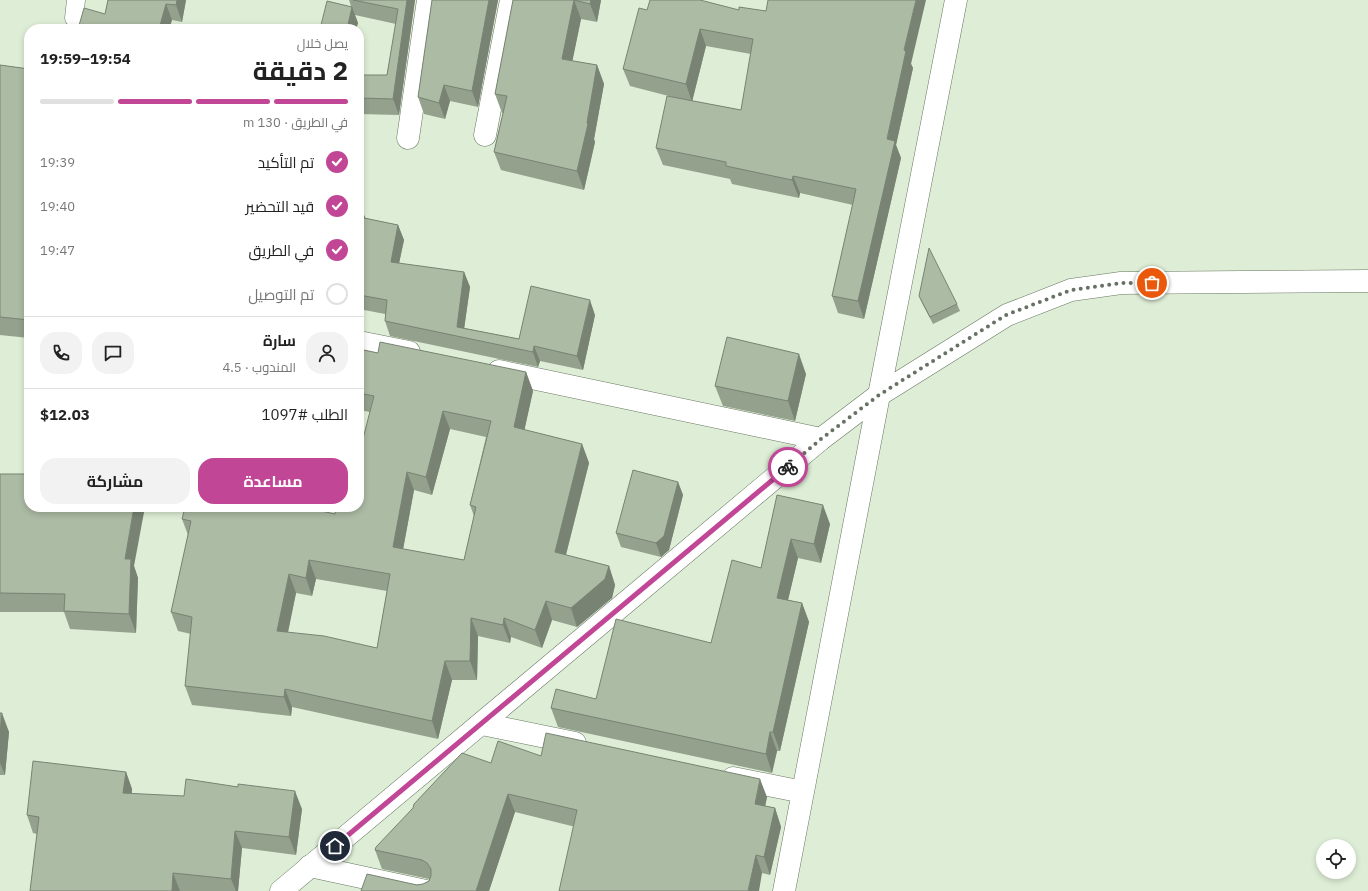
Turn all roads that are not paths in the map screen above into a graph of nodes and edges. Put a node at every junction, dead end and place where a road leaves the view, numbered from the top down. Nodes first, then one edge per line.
1 (76, 0) edge
2 (428, 0) edge
3 (511, 0) edge
4 (956, 0) edge
5 (74, 18) dead end
6 (485, 135) dead end
7 (408, 138) dead end
8 (1368, 281) edge
9 (364, 343) edge
10 (429, 357) edge
11 (476, 366) edge
12 (879, 395) junction
13 (821, 439) junction
14 (482, 724) junction
15 (596, 748) edge
16 (711, 773) edge
17 (803, 792) junction
18 (310, 866) junction
19 (281, 891) edge
20 (426, 891) edge
21 (784, 891) edge

1 - 5 lane
2 - 7 street
3 - 6 street
4 - 12 street
8 - 12 street
9 - 10 street
11 - 13 street
12 - 13 street
12 - 17 street
13 - 14 street
14 - 15 street
14 - 18 street
16 - 17 street
17 - 21 street
18 - 19 street
18 - 20 street

